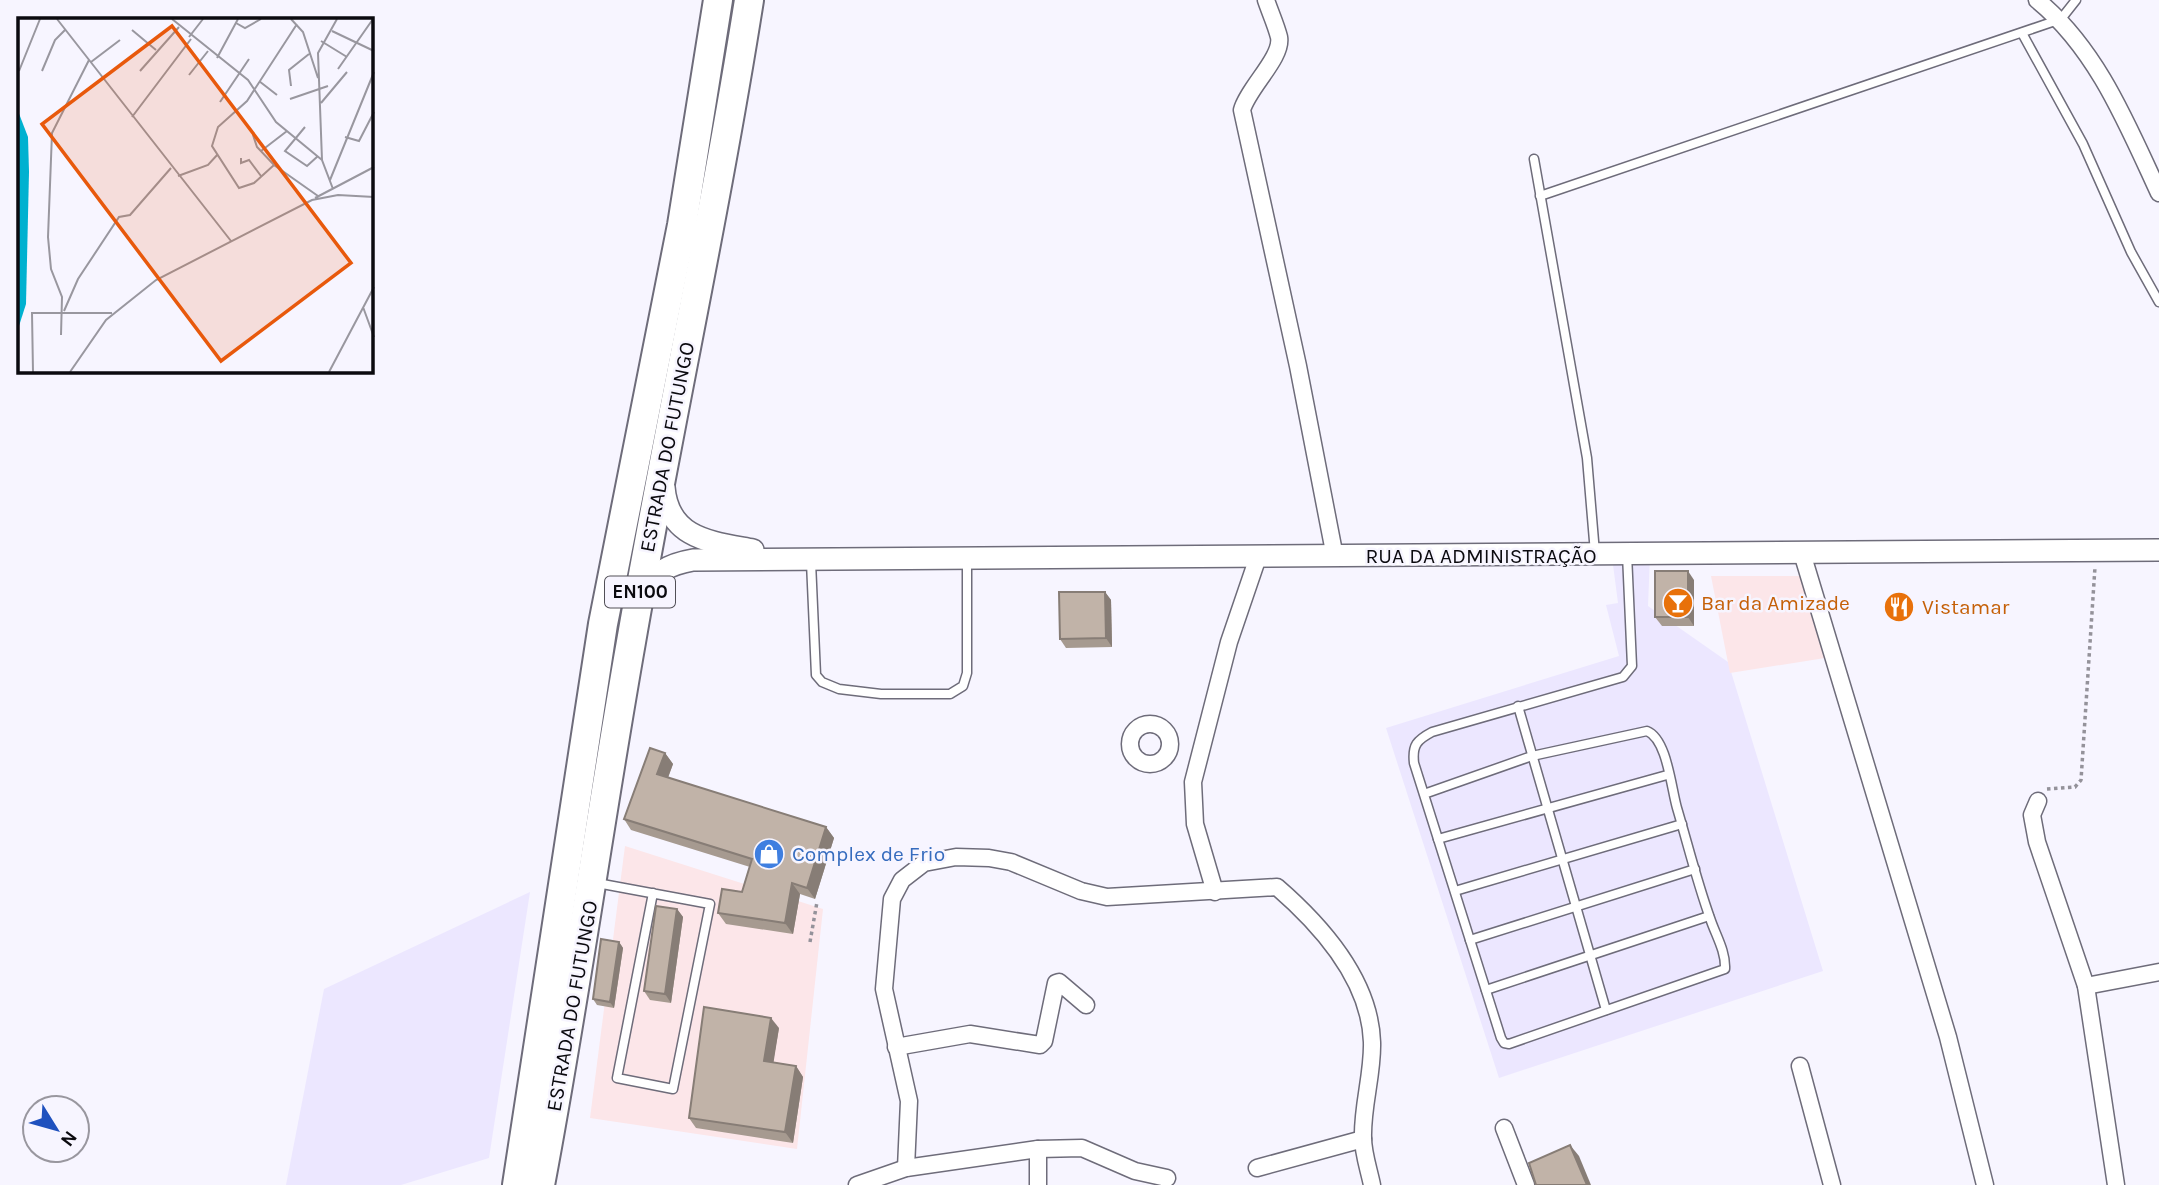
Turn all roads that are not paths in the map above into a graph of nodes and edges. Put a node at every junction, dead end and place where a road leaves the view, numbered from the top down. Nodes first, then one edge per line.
1 (718, 0) edge
2 (749, 0) edge
3 (1266, 0) edge
4 (2037, 0) edge
5 (2076, 0) edge
6 (2061, 19) junction
7 (2022, 33) junction
8 (1534, 159) dead end
9 (2159, 193) edge
10 (1540, 196) junction
11 (2159, 302) edge
12 (665, 460) junction
13 (2159, 550) edge
14 (1802, 553) junction
15 (1628, 554) junction
16 (1596, 556) junction
17 (1258, 557) junction
18 (1335, 557) junction
19 (967, 559) junction
20 (807, 560) junction
21 (630, 645) junction
22 (1518, 706) junction
23 (1170, 747) dead end
24 (1199, 753) junction
25 (1532, 756) junction
26 (1667, 775) junction
27 (1424, 794) junction
28 (2038, 801) road end
29 (1547, 809) junction
30 (1682, 824) junction
31 (1438, 839) junction
32 (1561, 860) junction
33 (1695, 869) junction
34 (594, 882) junction
35 (1455, 891) junction
36 (1215, 892) junction
37 (653, 893) junction
38 (1575, 907) junction
39 (1709, 916) junction
40 (1470, 940) junction
41 (1588, 957) junction
42 (2159, 972) edge
43 (2086, 986) junction
44 (1486, 990) junction
45 (1086, 1005) dead end
46 (1606, 1010) junction
47 (896, 1047) junction
48 (1800, 1066) dead end
49 (1504, 1128) dead end
50 (1363, 1139) junction
51 (1038, 1149) junction
52 (906, 1168) junction
53 (1257, 1168) dead end
54 (1167, 1178) dead end
55 (517, 1185) edge
56 (540, 1185) edge
57 (857, 1185) edge
58 (1038, 1185) edge
59 (1372, 1185) edge
60 (1526, 1185) edge
61 (1832, 1185) edge
62 (1985, 1185) edge
63 (2116, 1185) edge

1 - 55 highway, ESTRADA DO FUTUNGO / EN100
2 - 12 highway, ESTRADA DO FUTUNGO / EN100
3 - 18 street
4 - 6 street
5 - 6 lane
6 - 7 lane
6 - 9 street
7 - 10 lane
7 - 11 lane
8 - 10 lane
10 - 16 lane
12 - 20 street
12 - 21 highway, ESTRADA DO FUTUNGO / EN100
13 - 14 street, RUA DA ADMINISTRAÇÃO
14 - 15 street, RUA DA ADMINISTRAÇÃO
14 - 62 street
15 - 16 street, RUA DA ADMINISTRAÇÃO
15 - 22 lane
16 - 18 street, RUA DA ADMINISTRAÇÃO
17 - 18 street, RUA DA ADMINISTRAÇÃO
17 - 19 street, RUA DA ADMINISTRAÇÃO
17 - 24 street
19 - 20 street, RUA DA ADMINISTRAÇÃO
19 - 20 lane
20 - 21 street
21 - 34 highway, ESTRADA DO FUTUNGO / EN100
22 - 25 lane
22 - 27 lane
23 - 24 street
24 - 36 street
25 - 26 lane
25 - 27 lane
25 - 29 lane
26 - 29 lane
26 - 30 lane
27 - 31 lane
28 - 43 street
29 - 31 lane
29 - 32 lane
30 - 32 lane
30 - 33 lane
31 - 35 lane
32 - 35 lane
32 - 38 lane
33 - 38 lane
33 - 39 lane
34 - 37 lane
34 - 56 highway, ESTRADA DO FUTUNGO / EN100
35 - 40 lane
36 - 47 street
36 - 50 street
37 - 37 lane
38 - 40 lane
38 - 41 lane
39 - 41 lane
39 - 46 lane
40 - 44 lane
41 - 44 lane
41 - 46 lane
42 - 43 street
43 - 63 street
44 - 46 lane
45 - 47 street
47 - 52 street
48 - 61 street
49 - 60 street
50 - 53 street
50 - 59 street
51 - 52 street
51 - 54 street
51 - 58 street
52 - 57 street

